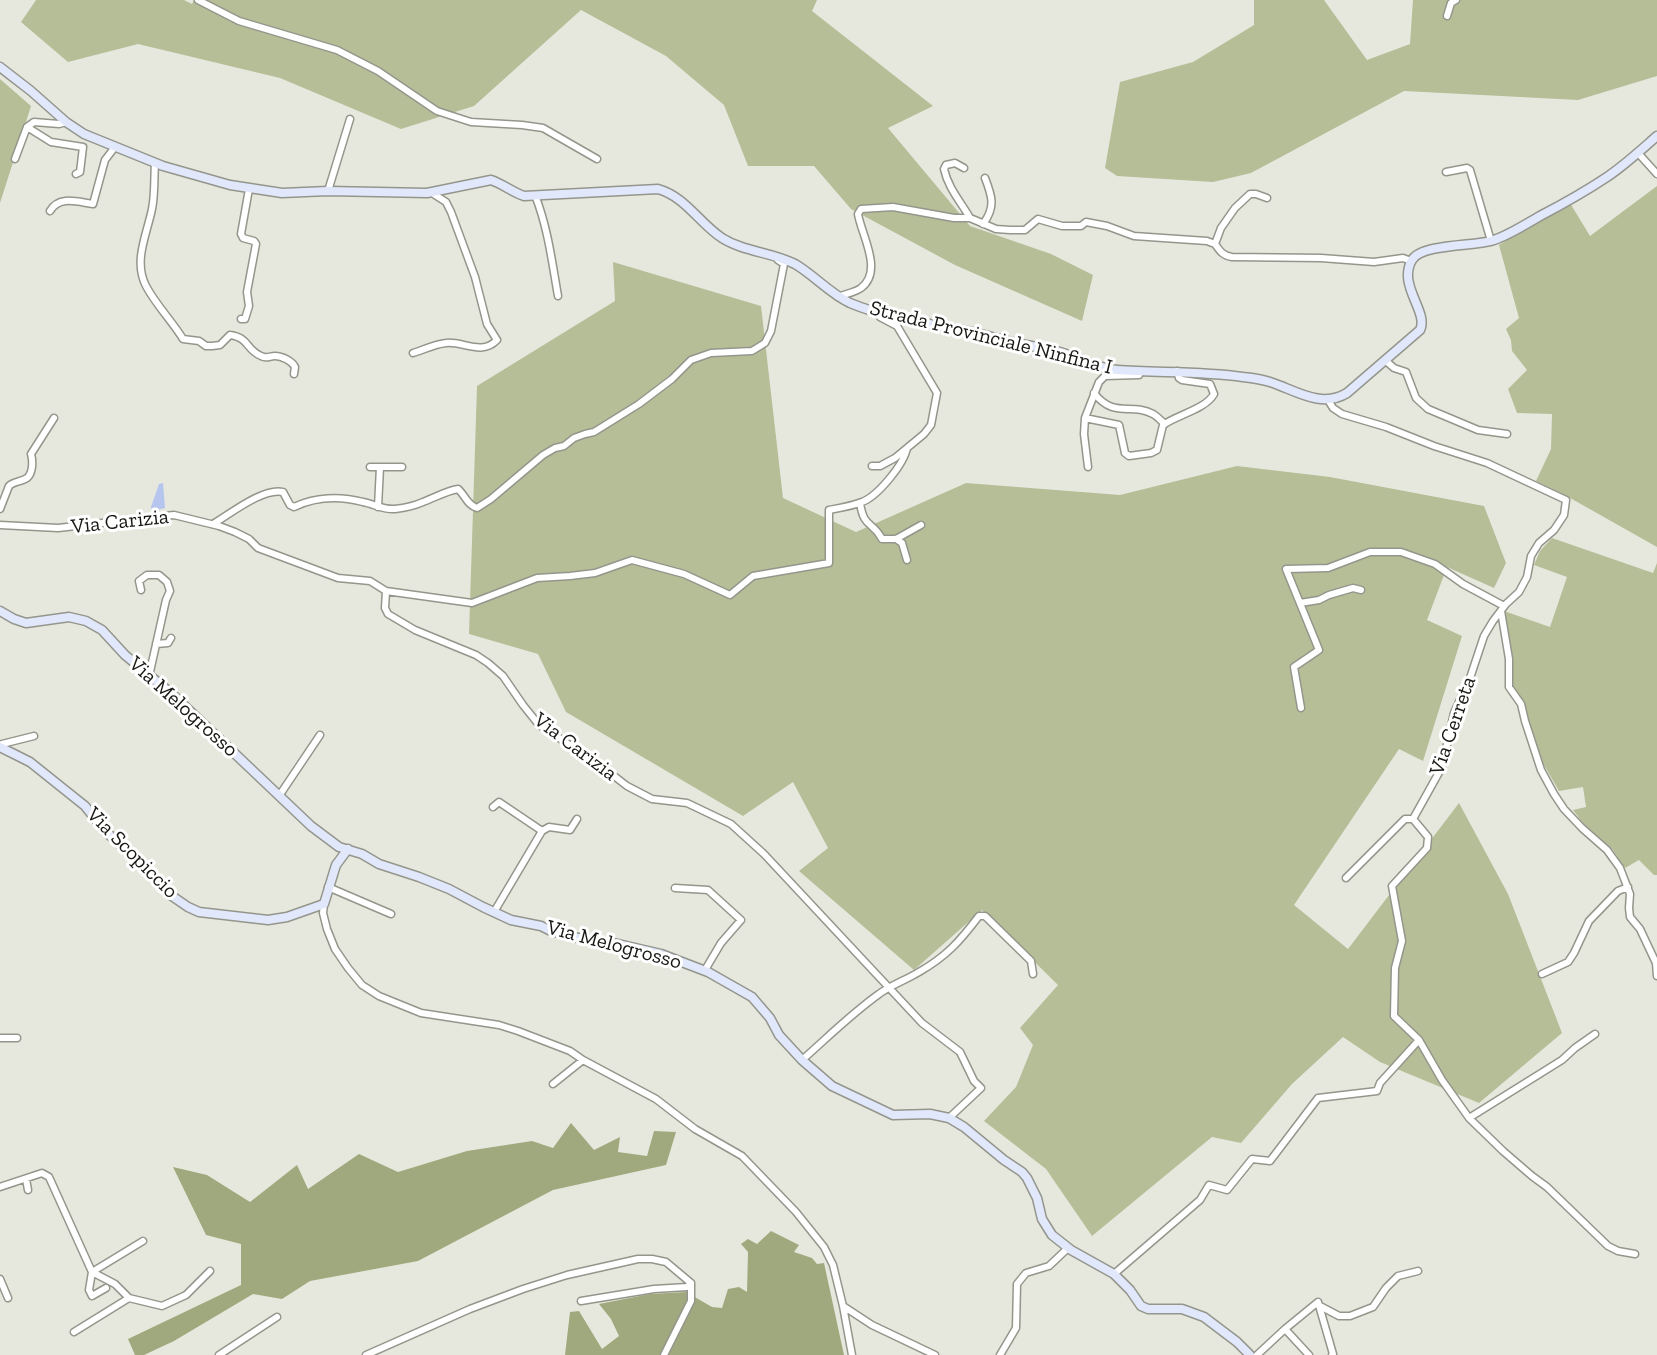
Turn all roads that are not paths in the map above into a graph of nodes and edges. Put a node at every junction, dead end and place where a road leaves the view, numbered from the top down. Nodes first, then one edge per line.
1 (198, 0) edge
2 (1456, 0) edge
3 (1447, 16) dead end
4 (0, 67) edge
5 (350, 119) dead end
6 (66, 122) junction
7 (27, 127) junction
8 (1657, 136) edge
9 (115, 147) junction
10 (1638, 153) junction
11 (15, 159) dead end
12 (597, 159) dead end
13 (155, 163) junction
14 (964, 168) dead end
15 (1446, 172) dead end
16 (76, 174) dead end
17 (1657, 174) edge
18 (985, 178) dead end
19 (249, 189) junction
20 (328, 190) junction
21 (432, 193) junction
22 (535, 195) junction
23 (1267, 198) dead end
24 (50, 211) dead end
25 (970, 219) junction
26 (983, 224) junction
27 (1491, 241) junction
28 (1215, 244) junction
29 (780, 258) junction
30 (1411, 261) junction
31 (558, 296) dead end
32 (838, 297) junction
33 (878, 314) junction
34 (241, 319) dead end
35 (412, 353) dead end
36 (1386, 361) junction
37 (1140, 371) junction
38 (1177, 372) junction
39 (294, 374) dead end
40 (1094, 393) junction
41 (1328, 400) junction
42 (54, 418) dead end
43 (1085, 418) junction
44 (1165, 424) junction
45 (1507, 434) dead end
46 (907, 448) junction
47 (402, 466) dead end
48 (872, 466) dead end
49 (370, 467) dead end
50 (380, 467) junction
51 (1088, 467) dead end
52 (860, 503) junction
53 (378, 507) junction
54 (0, 510) edge
55 (213, 524) junction
56 (0, 525) edge
57 (921, 525) dead end
58 (896, 539) junction
59 (907, 560) dead end
60 (141, 590) dead end
61 (1361, 590) dead end
62 (386, 591) junction
63 (1300, 603) junction
64 (1502, 608) junction
65 (0, 611) edge
66 (171, 638) dead end
67 (156, 644) junction
68 (149, 676) junction
69 (1301, 708) dead end
70 (320, 735) dead end
71 (34, 736) dead end
72 (1, 749) edge
73 (279, 796) junction
74 (493, 807) dead end
75 (577, 819) dead end
76 (1413, 819) junction
77 (542, 831) junction
78 (348, 849) junction
79 (1346, 878) dead end
80 (328, 887) junction
81 (1628, 887) junction
82 (675, 888) dead end
83 (324, 904) junction
84 (494, 912) junction
85 (391, 914) dead end
86 (705, 970) junction
87 (1033, 974) dead end
88 (1542, 974) dead end
89 (1657, 976) edge
90 (889, 987) junction
91 (1595, 1034) dead end
92 (0, 1038) edge
93 (17, 1038) dead end
94 (1419, 1040) junction
95 (583, 1060) junction
96 (802, 1060) junction
97 (553, 1084) dead end
98 (949, 1118) junction
99 (1469, 1118) junction
100 (26, 1179) junction
101 (0, 1187) edge
102 (28, 1190) dead end
103 (143, 1241) dead end
104 (1068, 1248) junction
105 (1635, 1254) dead end
106 (210, 1271) dead end
107 (1418, 1271) dead end
108 (92, 1272) junction
109 (1114, 1274) junction
110 (0, 1278) edge
111 (691, 1283) junction
112 (106, 1288) dead end
113 (8, 1298) dead end
114 (129, 1298) junction
115 (581, 1301) dead end
116 (843, 1305) junction
117 (1320, 1306) junction
118 (277, 1317) dead end
119 (1285, 1329) junction
120 (74, 1332) dead end
121 (219, 1355) edge
122 (366, 1355) edge
123 (664, 1355) edge
124 (852, 1355) edge
125 (935, 1355) edge
126 (1000, 1355) edge
127 (1250, 1355) edge
128 (1257, 1355) edge
129 (1309, 1355) edge
130 (1332, 1355) edge

1 - 12 street
2 - 3 street
4 - 6 street, Strada Provinciale Ninfina I
5 - 20 street
6 - 7 street
6 - 9 street, Strada Provinciale Ninfina I
7 - 11 street
7 - 16 street
8 - 10 street
9 - 13 street, Strada Provinciale Ninfina I
9 - 24 street
10 - 17 street
10 - 27 street
13 - 19 street, Strada Provinciale Ninfina I
13 - 39 street
14 - 25 street
15 - 27 street
18 - 26 street
19 - 20 street, Strada Provinciale Ninfina I
19 - 34 street
20 - 21 street, Strada Provinciale Ninfina I
21 - 22 street, Strada Provinciale Ninfina I
21 - 35 street
22 - 29 street, Strada Provinciale Ninfina I
22 - 31 street
23 - 28 street
25 - 26 street
25 - 32 street
26 - 28 street
27 - 30 street
28 - 30 street
29 - 32 street, Strada Provinciale Ninfina I
29 - 53 street
30 - 36 street
32 - 33 street, Strada Provinciale Ninfina I
33 - 37 street, Strada Provinciale Ninfina I
33 - 46 street
36 - 41 street
36 - 45 street
37 - 38 street, Strada Provinciale Ninfina I
37 - 40 street
38 - 41 street, Strada Provinciale Ninfina I
38 - 44 street
40 - 43 street
40 - 44 street
41 - 64 street, Via Cerreta
42 - 54 street
43 - 44 street
43 - 51 street
46 - 48 street
46 - 52 street
47 - 50 street
49 - 50 street
50 - 53 street
52 - 58 street
52 - 62 street
53 - 55 street
55 - 56 street, Via Carizia
55 - 62 street, Via Carizia
57 - 58 street
58 - 59 street
60 - 67 street
61 - 63 street
62 - 90 street, Via Carizia
63 - 64 street
63 - 69 street
64 - 76 street, Via Cerreta
64 - 81 street
65 - 68 street, Via Melogrosso
66 - 67 street
67 - 68 street
68 - 73 street, Via Melogrosso
70 - 73 street
71 - 72 street
72 - 83 street, Via Scopiccio
73 - 78 street, Via Melogrosso
74 - 77 street
75 - 77 street
76 - 79 street
76 - 94 street
77 - 84 street
78 - 80 street
78 - 84 street, Via Melogrosso
80 - 83 street
80 - 85 street
81 - 88 street
81 - 89 street
82 - 86 street
83 - 95 street
84 - 86 street, Via Melogrosso
86 - 96 street, Via Melogrosso
87 - 90 street
90 - 96 street
90 - 98 street, Via Carizia
91 - 99 street
92 - 93 street
94 - 99 street
94 - 109 street
95 - 97 street
95 - 116 street
96 - 98 street, Via Melogrosso
98 - 104 street, Via Melogrosso
99 - 105 street
100 - 101 street
100 - 102 street
100 - 108 street
103 - 108 street
104 - 109 street, Via Melogrosso
104 - 126 street
106 - 114 street
107 - 117 street
108 - 112 street
108 - 114 street
109 - 127 street, Via Melogrosso
110 - 113 street
111 - 115 street
111 - 122 street
111 - 123 street
114 - 120 street
116 - 124 street
116 - 125 street
117 - 119 street
117 - 130 street
118 - 121 street
119 - 128 street
119 - 129 street

